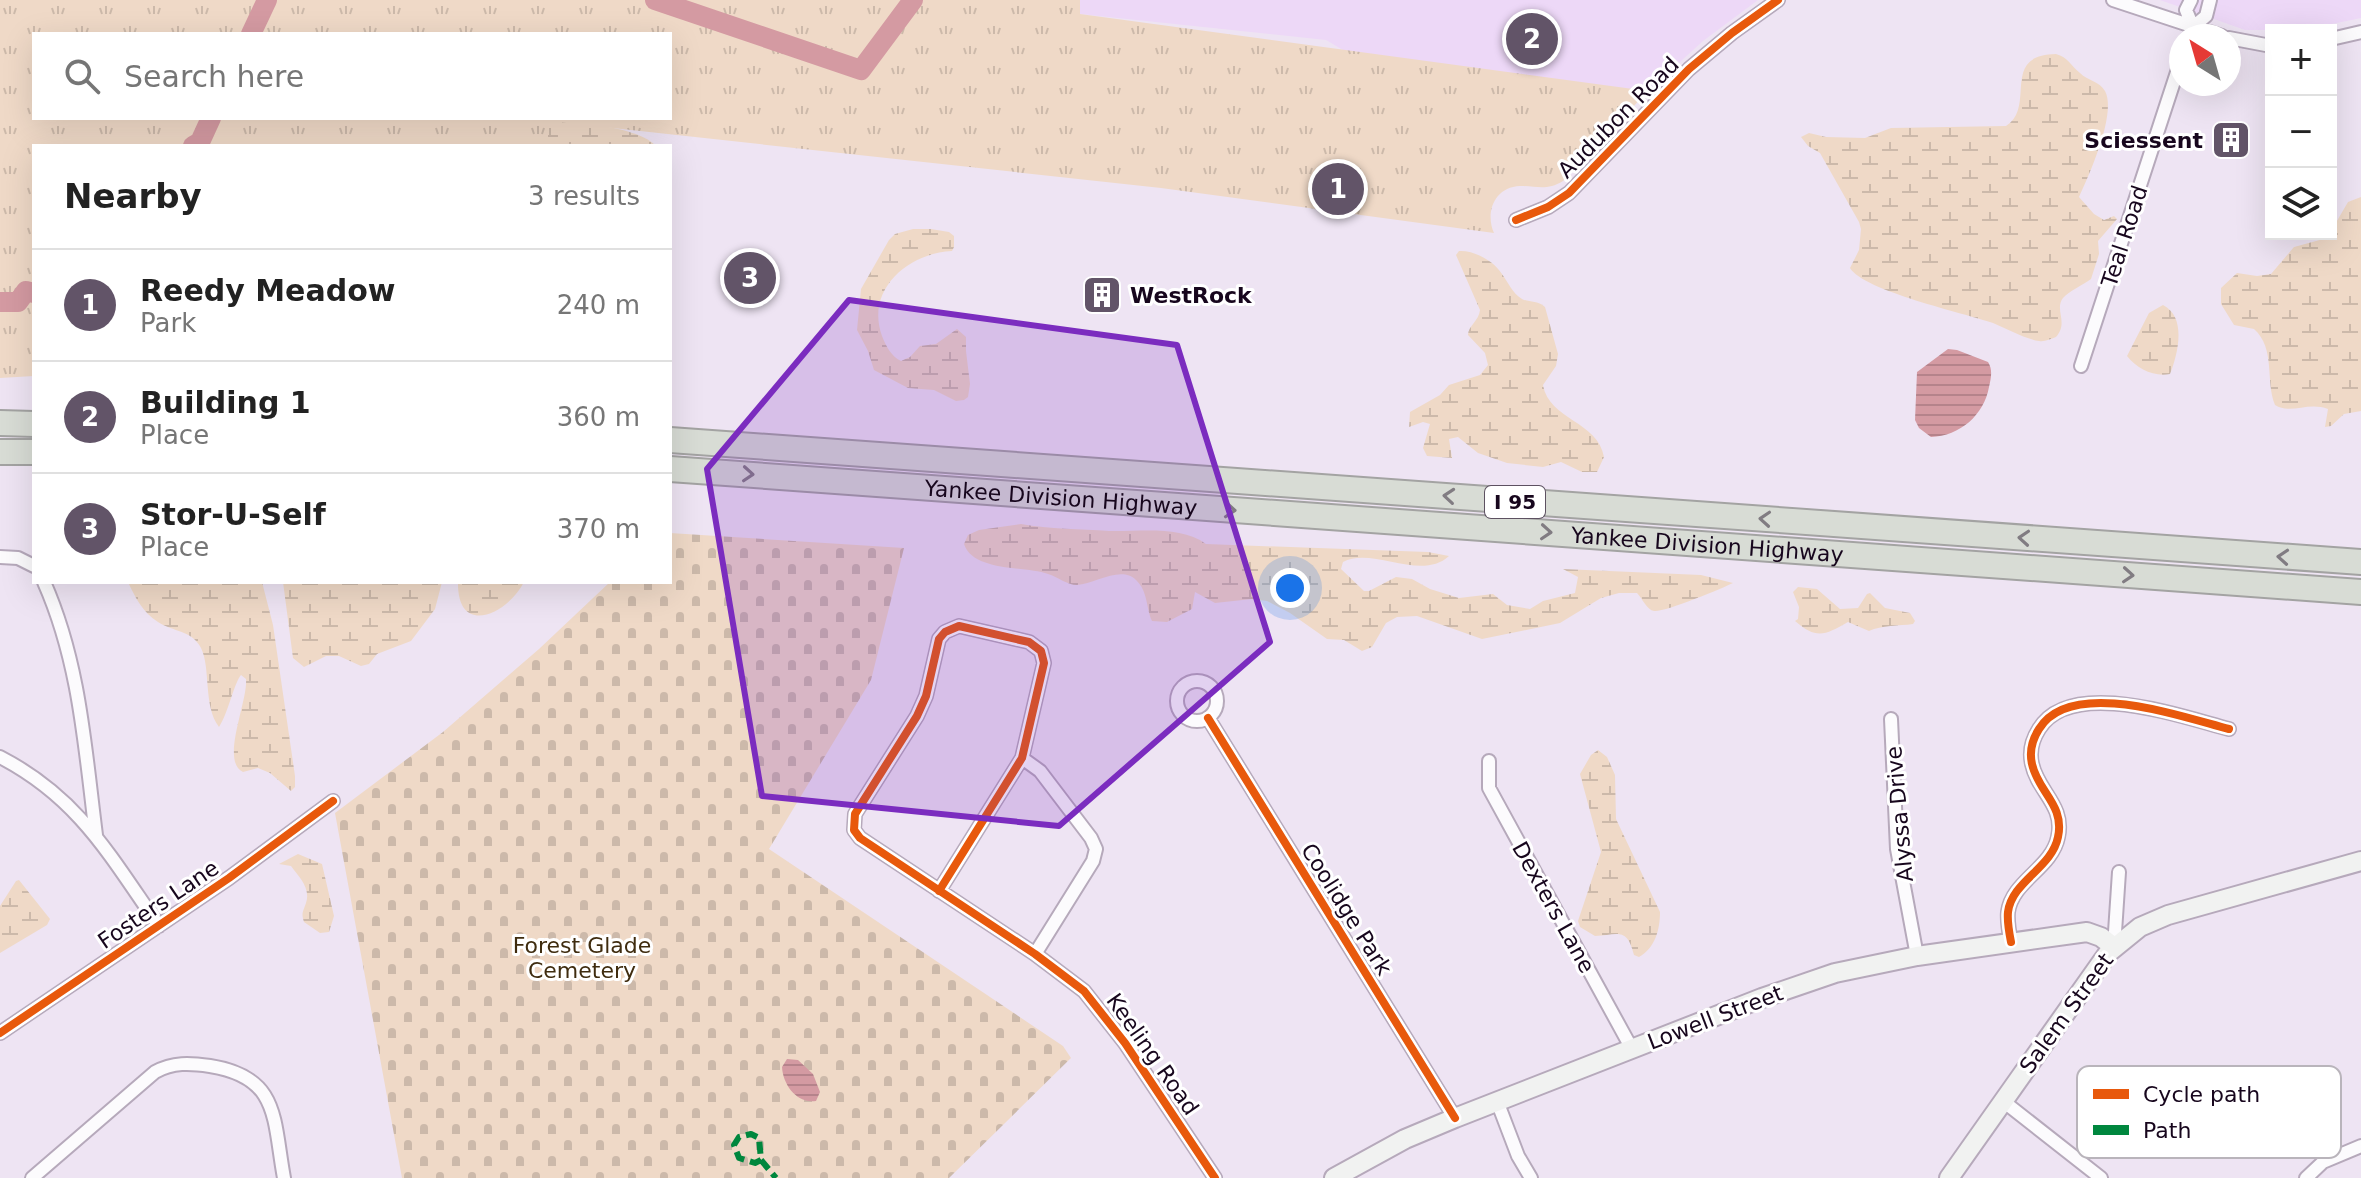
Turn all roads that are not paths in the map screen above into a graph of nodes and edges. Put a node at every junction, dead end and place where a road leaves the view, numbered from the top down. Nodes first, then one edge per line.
1 (1778, 0) edge
2 (2113, 0) edge
3 (2191, 0) edge
4 (2210, 0) edge
5 (2173, 24) edge
6 (2189, 24) edge
7 (2198, 24) edge
8 (2361, 32) edge
9 (2337, 38) edge
10 (2241, 40) edge
11 (2265, 45) edge
12 (2169, 96) edge
13 (1516, 220) dead end
14 (2081, 366) dead end
15 (0, 423) edge
16 (32, 424) edge
17 (672, 440) edge
18 (0, 452) edge
19 (32, 452) edge
20 (672, 469) edge
21 (0, 557) edge
22 (2361, 562) edge
23 (32, 565) edge
24 (45, 584) edge
25 (2361, 592) edge
26 (1208, 718) dead end
27 (1891, 719) dead end
28 (2229, 729) dead end
29 (0, 757) edge
30 (1022, 758) junction
31 (1489, 761) dead end
32 (333, 801) dead end
33 (96, 835) junction
34 (2361, 861) edge
35 (2119, 872) dead end
36 (939, 891) junction
37 (159, 926) junction
38 (2011, 942) junction
39 (2114, 947) junction
40 (1035, 954) junction
41 (1917, 956) junction
42 (0, 1033) edge
43 (1632, 1049) junction
44 (1497, 1101) junction
45 (2003, 1101) junction
46 (1455, 1118) junction
47 (2361, 1146) edge
48 (2341, 1154) edge
49 (2332, 1158) edge
50 (32, 1178) edge
51 (284, 1178) edge
52 (1215, 1178) edge
53 (1334, 1178) edge
54 (1531, 1178) edge
55 (1949, 1178) edge
56 (2101, 1178) edge
57 (2306, 1178) edge

1 - 13 street, Audubon Road
2 - 5 street
3 - 6 street
4 - 7 street
8 - 9 street
10 - 11 street
12 - 14 street, Teal Road
15 - 16 highway
22 -> 17 highway, Yankee Division Highway / I 95
18 - 19 highway
20 -> 25 highway, Yankee Division Highway / I 95
21 - 23 street
24 - 33 street
26 - 46 street, Coolidge Park
27 - 41 street, Alyssa Drive
28 - 38 street
29 - 33 street
30 - 36 street
30 - 36 street, Keeling Road
30 - 40 street
31 - 43 street, Dexters Lane
32 - 37 street, Fosters Lane
33 - 37 street
34 - 39 main road, Salem Street
35 - 39 street
36 - 40 street, Keeling Road
37 - 42 street, Fosters Lane
38 - 39 main road, Lowell Street
38 - 41 main road, Lowell Street
39 - 45 main road, Salem Street
40 - 52 street, Keeling Road
41 - 43 main road, Lowell Street
43 - 44 main road, Lowell Street
44 - 46 main road, Lowell Street
44 - 54 street
45 - 55 main road, Salem Street
45 - 56 street
46 - 53 main road, Lowell Street
47 - 48 street
49 - 57 street
50 - 51 street

